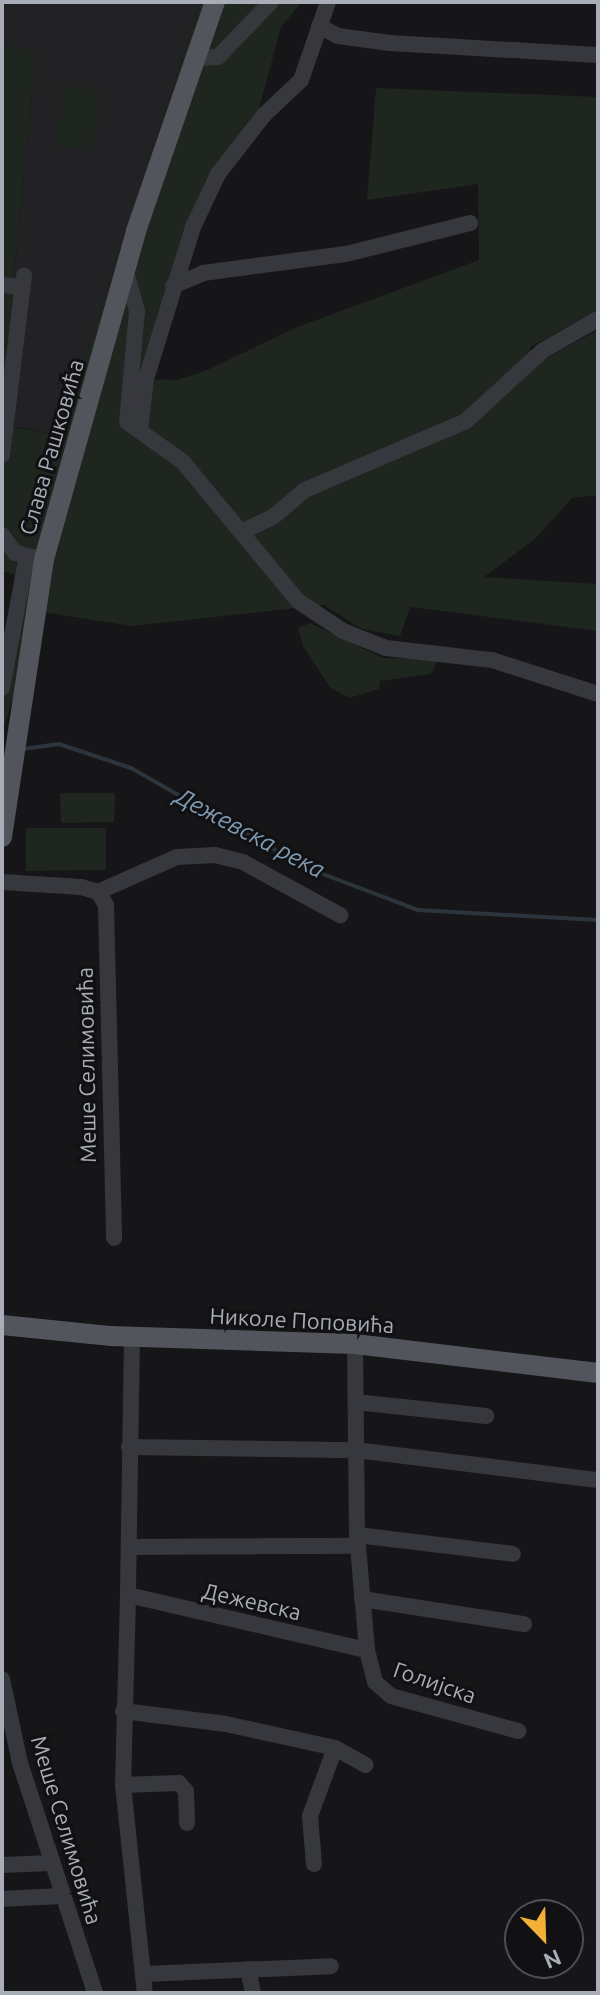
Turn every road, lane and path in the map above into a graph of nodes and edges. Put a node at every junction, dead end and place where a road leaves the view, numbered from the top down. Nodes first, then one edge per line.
1 (215, 2) edge
2 (271, 2) edge
3 (328, 2) edge
4 (319, 26) junction
5 (598, 55) edge
6 (197, 58) junction
7 (470, 223) dead end
8 (126, 272) junction
9 (2, 285) edge
10 (173, 286) junction
11 (598, 319) edge
12 (140, 430) junction
13 (2, 455) edge
14 (243, 531) junction
15 (2, 535) edge
16 (36, 558) junction
17 (2, 688) edge
18 (598, 694) edge
19 (2, 837) edge
20 (2, 882) edge
21 (98, 892) junction
22 (340, 915) dead end
23 (114, 1238) dead end
24 (2, 1325) edge
25 (132, 1337) junction
26 (355, 1344) junction
27 (598, 1373) edge
28 (356, 1402) junction
29 (486, 1416) dead end
30 (129, 1447) junction
31 (356, 1450) junction
32 (598, 1480) edge
33 (358, 1540) junction
34 (129, 1547) junction
35 (513, 1554) dead end
36 (128, 1595) junction
37 (362, 1599) junction
38 (524, 1624) dead end
39 (367, 1650) junction
40 (2, 1679) edge
41 (123, 1711) junction
42 (518, 1731) dead end
43 (335, 1748) junction
44 (2, 1763) edge
45 (20, 1763) junction
46 (366, 1765) dead end
47 (123, 1785) junction
48 (187, 1823) dead end
49 (50, 1863) junction
50 (314, 1864) dead end
51 (2, 1865) edge
52 (61, 1896) junction
53 (2, 1899) edge
54 (331, 1966) dead end
55 (248, 1969) junction
56 (144, 1974) junction
57 (95, 1993) edge
58 (145, 1993) edge
59 (253, 1993) edge

1 - 6 main road, Слава Рашковића
2 - 6 street
3 - 4 street
4 - 5 street
4 - 10 street
6 - 8 main road, Слава Рашковића
7 - 10 street
8 - 12 street
8 - 16 main road, Слава Рашковића
9 - 13 street, Слава Рашковића
10 - 12 street
11 - 14 street
12 - 14 street
14 - 18 street
15 - 16 street, Слава Рашковића
16 - 17 street, Слава Рашковића
16 - 19 main road, Слава Рашковића
20 - 21 street
21 - 22 street
21 - 23 street, Меше Селимовића
24 - 25 main road, Николе Поповића
25 - 26 main road, Николе Поповића
25 - 30 street
26 - 27 main road, Николе Поповића
26 - 28 street, Голијска
28 - 29 street
28 - 31 street, Голијска
30 - 31 street
30 - 34 street
31 - 32 street
31 - 33 street, Голијска
33 - 34 street, Дежевска
33 - 35 street
33 - 37 street, Голијска
34 - 36 street
36 - 39 street, Дежевска
36 - 41 street
37 - 38 street
37 - 39 street, Голијска
39 - 42 street, Голијска
40 - 45 street, Меше Селимовића
41 - 43 street
41 - 47 street
43 - 46 street
43 - 50 street
44 - 45 street
45 - 49 street, Меше Селимовића
47 - 48 street
47 - 56 street
49 - 51 street
49 - 52 street, Меше Селимовића
52 - 53 street
52 - 57 street, Меше Селимовића
54 - 55 street
55 - 56 street
55 - 59 street
56 - 58 street

